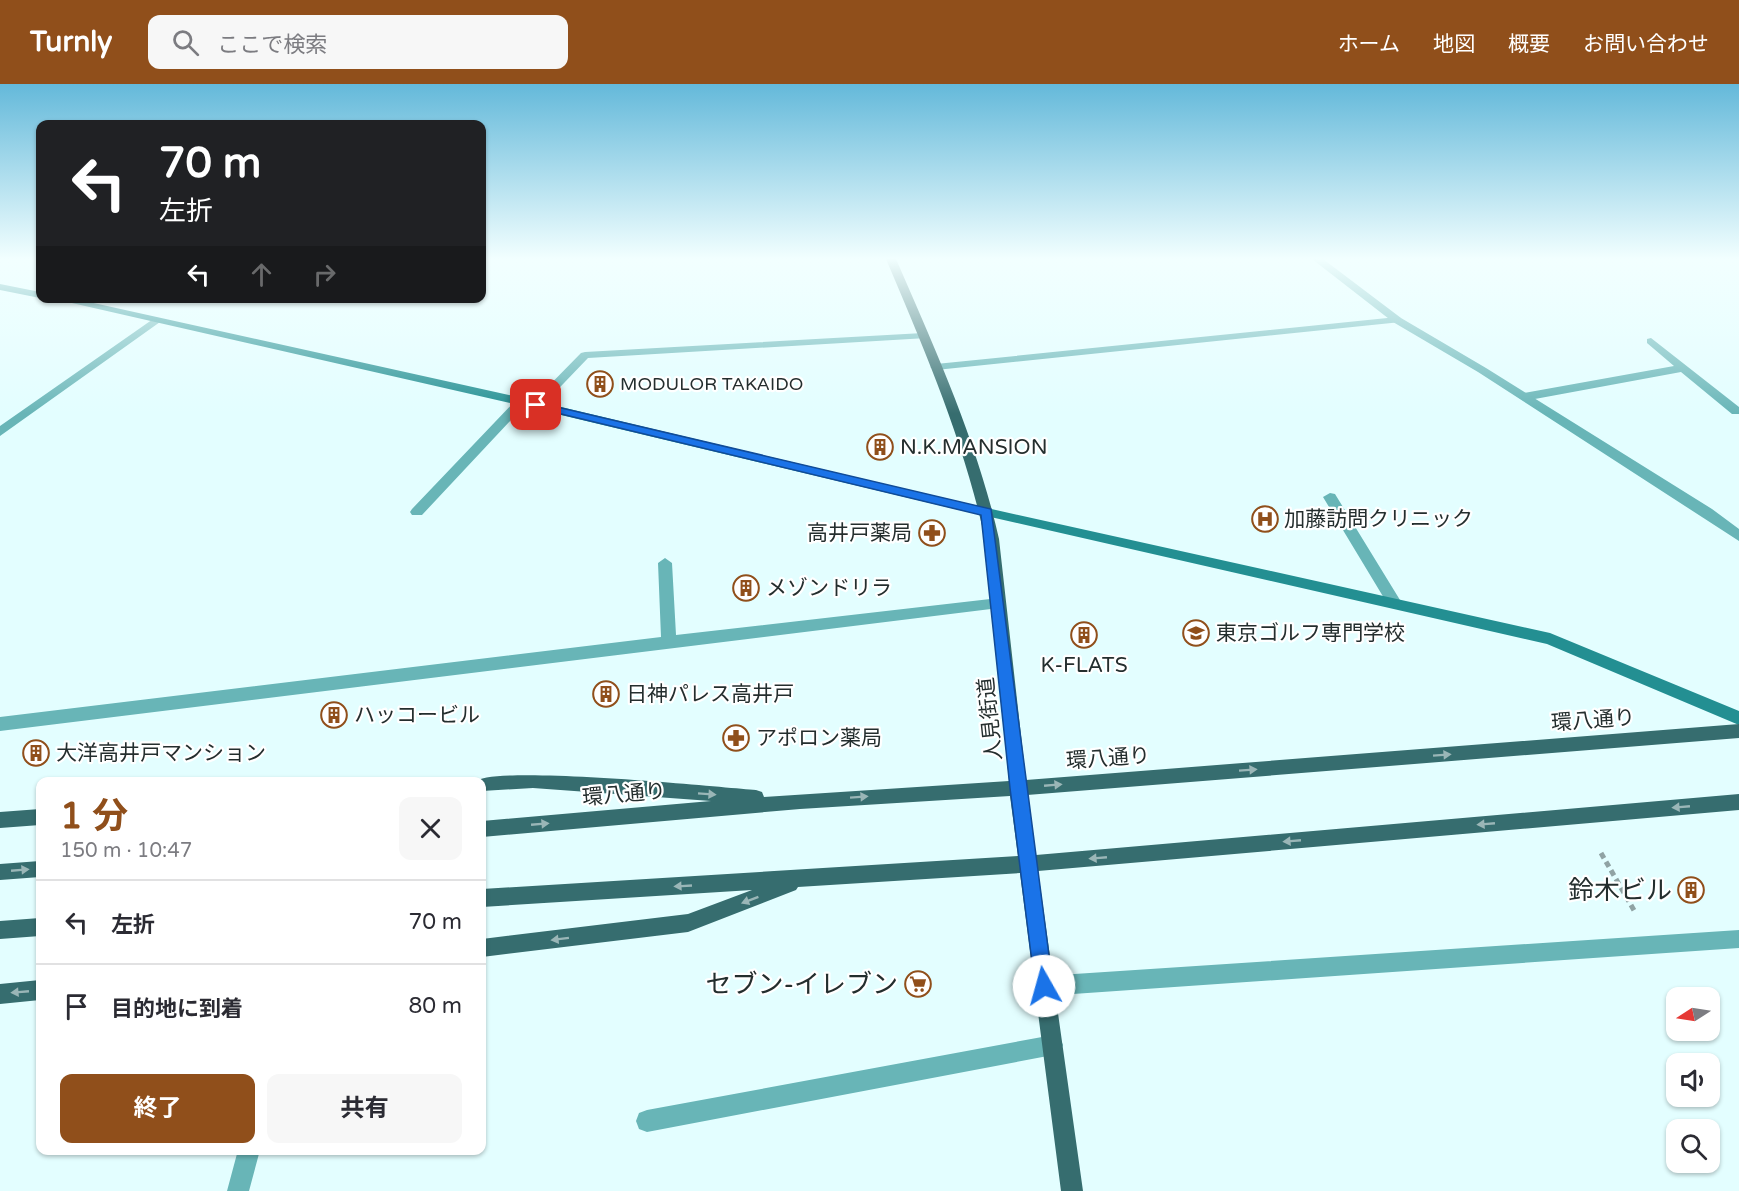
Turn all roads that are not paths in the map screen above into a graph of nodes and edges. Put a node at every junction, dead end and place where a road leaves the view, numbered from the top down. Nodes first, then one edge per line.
1 (113, 311) edge
2 (912, 311) edge
3 (1385, 311) edge
4 (156, 320) junction
5 (1397, 320) junction
6 (923, 336) junction
7 (1651, 341) dead end
8 (936, 366) junction
9 (1682, 368) junction
10 (1524, 397) junction
11 (521, 402) junction
12 (536, 405) junction
13 (1736, 411) dead end
14 (0, 432) edge
15 (1330, 497) dead end
16 (417, 512) dead end
17 (987, 512) junction
18 (1739, 536) edge
19 (665, 563) dead end
20 (999, 603) junction
21 (1395, 604) junction
22 (669, 642) junction
23 (1739, 718) edge
24 (0, 724) edge
25 (1739, 731) edge
26 (486, 784) edge
27 (1018, 788) junction
28 (800, 801) junction
29 (1739, 802) edge
30 (36, 817) edge
31 (0, 820) edge
32 (486, 829) edge
33 (1029, 864) junction
34 (36, 869) edge
35 (0, 872) edge
36 (804, 879) junction
37 (486, 898) edge
38 (36, 927) edge
39 (0, 930) edge
40 (1739, 939) edge
41 (486, 948) edge
42 (1044, 986) junction
43 (36, 990) edge
44 (0, 994) edge
45 (1053, 1045) junction
46 (647, 1121) dead end
47 (248, 1155) edge
48 (238, 1191) edge
49 (1072, 1191) edge

1 - 4 street
2 - 6 main road, 人見街道
3 - 5 street
4 - 11 street
4 - 14 street
5 - 8 street
5 - 10 street
6 - 8 main road, 人見街道
6 - 12 street
7 - 9 street
8 - 17 main road, 人見街道
9 - 10 street
9 - 13 street
10 - 18 street
11 - 12 street
11 - 16 street
12 - 17 street
15 - 21 street
17 - 20 main road, 人見街道
17 - 21 street
19 - 22 street
20 - 22 street
20 - 27 main road, 人見街道
21 - 23 street
22 - 24 street
27 -> 25 main road, 環八通り
26 -> 28 main road
28 -> 27 main road, 環八通り
27 - 33 main road, 人見街道
32 -> 28 main road, 環八通り
29 -> 33 main road
30 - 31 main road
33 - 36 main road
33 - 42 main road, 人見街道
35 -> 34 main road
36 -> 37 main road
36 -> 41 main road
38 - 39 main road
40 - 42 street
42 - 45 main road, 人見街道
43 -> 44 main road
45 - 46 street
45 - 49 main road, 人見街道
47 - 48 street

